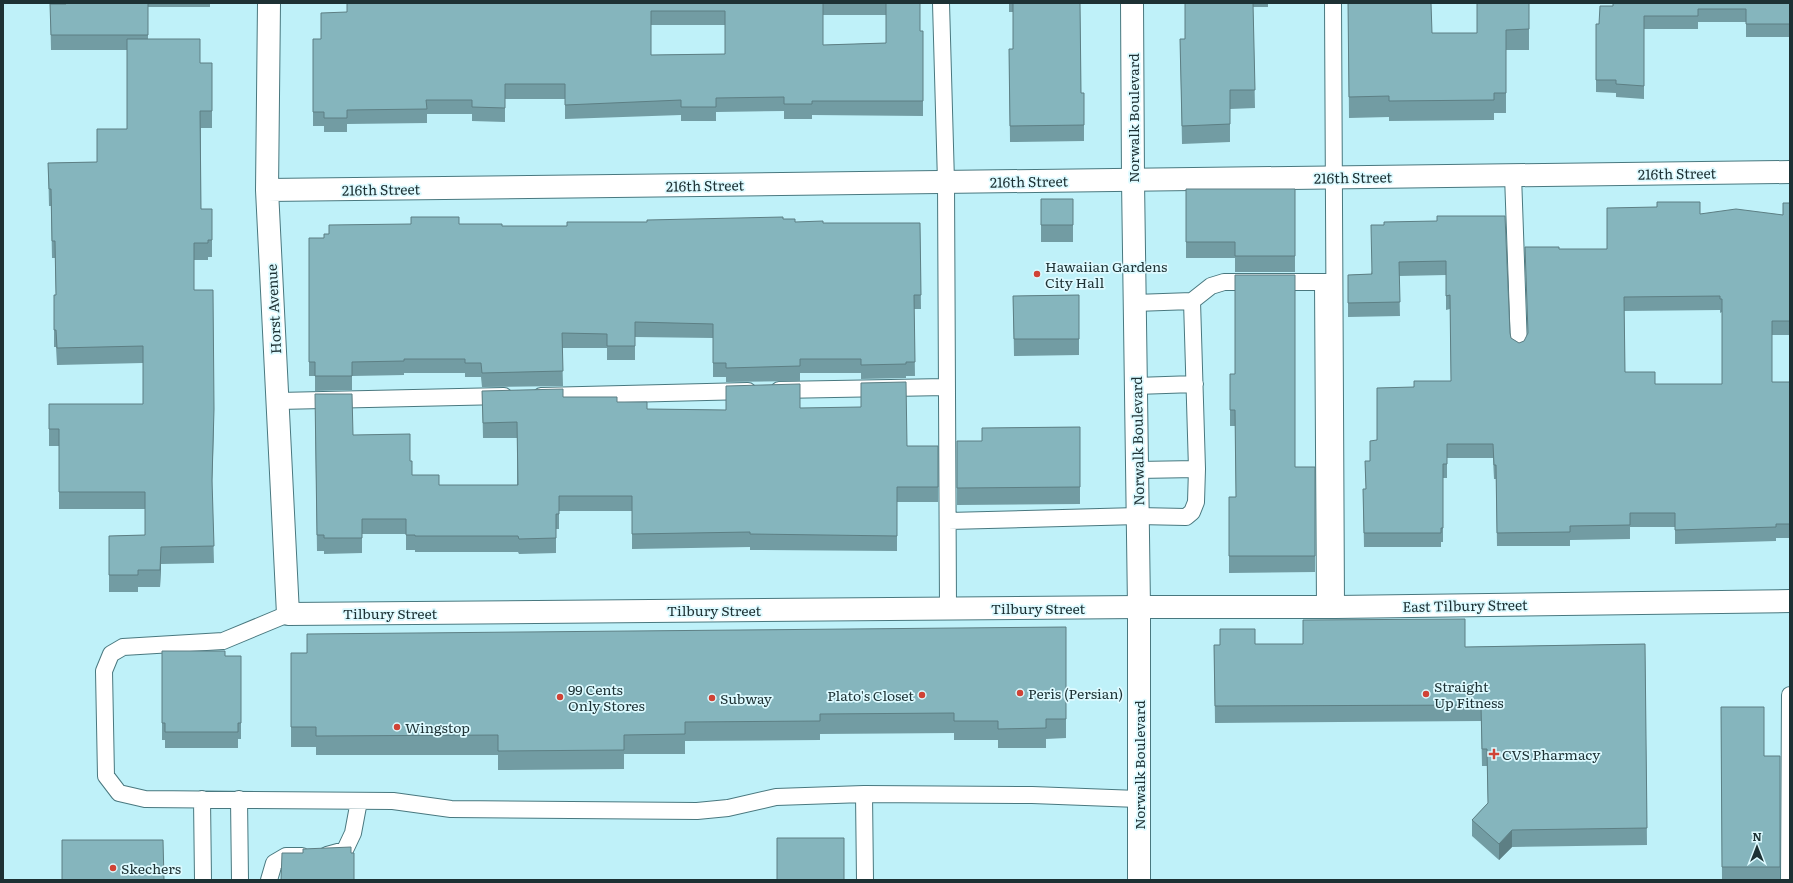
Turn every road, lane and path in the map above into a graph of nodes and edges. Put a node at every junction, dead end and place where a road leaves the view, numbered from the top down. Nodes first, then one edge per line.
1 (269, 3) edge
2 (941, 3) edge
3 (1132, 3) edge
4 (1333, 3) edge
5 (1790, 172) edge
6 (1513, 175) junction
7 (1334, 177) junction
8 (1133, 180) junction
9 (946, 182) junction
10 (267, 190) junction
11 (1329, 282) junction
12 (1192, 301) junction
13 (1135, 302) junction
14 (1519, 347) edge
15 (1194, 384) junction
16 (1136, 386) junction
17 (946, 387) junction
18 (278, 401) junction
19 (1197, 469) junction
20 (1137, 470) junction
21 (1138, 516) junction
22 (948, 521) junction
23 (1790, 601) edge
24 (1139, 607) junction
25 (1330, 607) junction
26 (948, 608) junction
27 (288, 614) junction
28 (1790, 695) edge
29 (864, 794) junction
30 (1138, 798) junction
31 (202, 799) junction
32 (239, 799) junction
33 (359, 801) junction
34 (203, 880) edge
35 (240, 880) edge
36 (269, 880) edge
37 (865, 880) edge
38 (1139, 880) edge
39 (1789, 880) edge

1 - 10 street, Horst Avenue
2 - 9 lane
3 - 8 street, Norwalk Boulevard
4 - 7 lane
5 - 6 street, 216th Street
6 - 7 street, 216th Street
6 - 14 lane
7 - 8 street, 216th Street
7 - 11 lane
8 - 9 street, 216th Street
8 - 13 street, Norwalk Boulevard
9 - 10 street, 216th Street
9 - 17 lane
10 - 18 street, Horst Avenue
11 - 12 lane
11 - 25 lane
12 - 13 lane
12 - 15 lane
13 - 16 street, Norwalk Boulevard
15 - 16 lane
15 - 19 lane
16 - 20 street, Norwalk Boulevard
17 - 18 lane
17 - 22 lane
18 - 27 street, Horst Avenue
19 - 20 lane
19 - 21 lane
20 - 21 street, Norwalk Boulevard
21 - 22 lane
21 - 24 street, Norwalk Boulevard
22 - 26 lane
23 - 25 street, East Tilbury Street
24 - 25 street, East Tilbury Street
24 - 26 street, Tilbury Street
24 - 30 street, Norwalk Boulevard
26 - 27 street, Tilbury Street
27 - 31 lane
28 - 39 lane
29 - 30 lane
29 - 33 lane
29 - 37 lane
30 - 38 street, Norwalk Boulevard
31 - 32 lane
31 - 34 lane
32 - 33 lane
32 - 35 lane
33 - 36 lane

